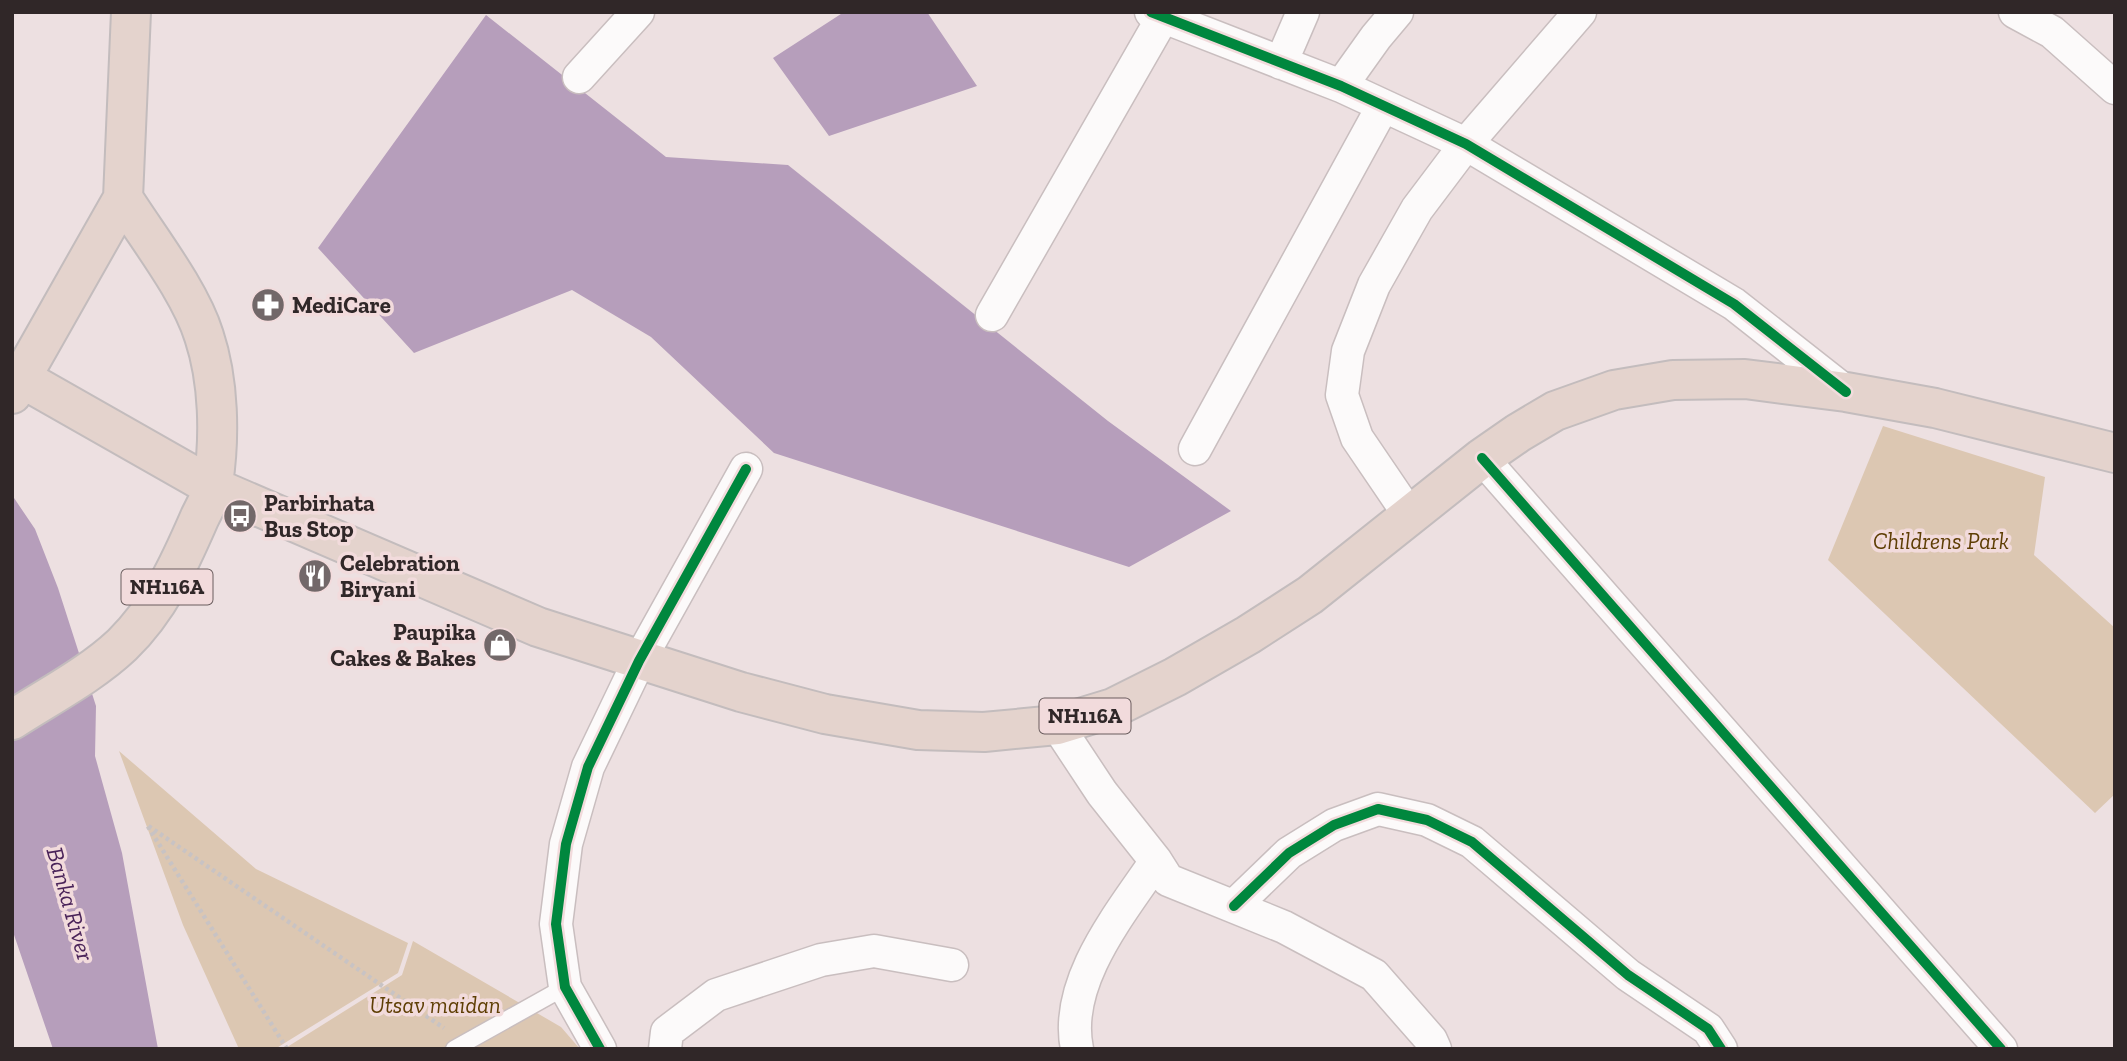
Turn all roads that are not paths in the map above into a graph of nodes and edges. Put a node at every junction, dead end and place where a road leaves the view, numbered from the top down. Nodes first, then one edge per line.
1 (131, 12) edge
2 (638, 12) edge
3 (1303, 12) edge
4 (1397, 12) edge
5 (1580, 12) edge
6 (2015, 12) edge
7 (1157, 15) edge
8 (1281, 64) junction
9 (579, 77) dead end
10 (1341, 86) junction
11 (2115, 88) edge
12 (1383, 106) junction
13 (1466, 144) junction
14 (124, 198) junction
15 (992, 315) dead end
16 (16, 383) edge
17 (1846, 391) junction
18 (1195, 449) dead end
19 (2115, 453) edge
20 (1482, 458) junction
21 (746, 469) dead end
22 (213, 487) junction
23 (1410, 516) junction
24 (639, 661) junction
25 (12, 720) edge
26 (1057, 725) junction
27 (1156, 860) junction
28 (1234, 906) junction
29 (952, 965) dead end
30 (565, 987) junction
31 (460, 1046) edge
32 (600, 1049) edge
33 (665, 1049) edge
34 (1077, 1049) edge
35 (1435, 1049) edge
36 (1721, 1049) edge
37 (2001, 1049) edge

1 - 14 highway
2 - 9 street
3 - 8 street
4 - 10 street
5 - 13 street
6 - 11 street
7 - 8 street
7 - 15 street
8 - 10 street
10 - 12 street
12 - 13 street
12 - 18 street
13 - 17 street
13 - 23 street
14 - 16 highway
14 - 22 highway
16 - 22 highway, NH116A
17 - 19 highway, NH116A
17 - 20 highway, NH116A
20 - 23 highway, NH116A
20 - 37 street
21 - 24 street
22 - 24 highway, NH116A
22 - 25 highway, NH116A
23 - 26 highway, NH116A
24 - 26 highway, NH116A
24 - 30 street
26 - 27 street
27 - 28 street
27 - 34 street
28 - 35 street
28 - 36 street
29 - 33 street
30 - 31 lane
30 - 32 street

